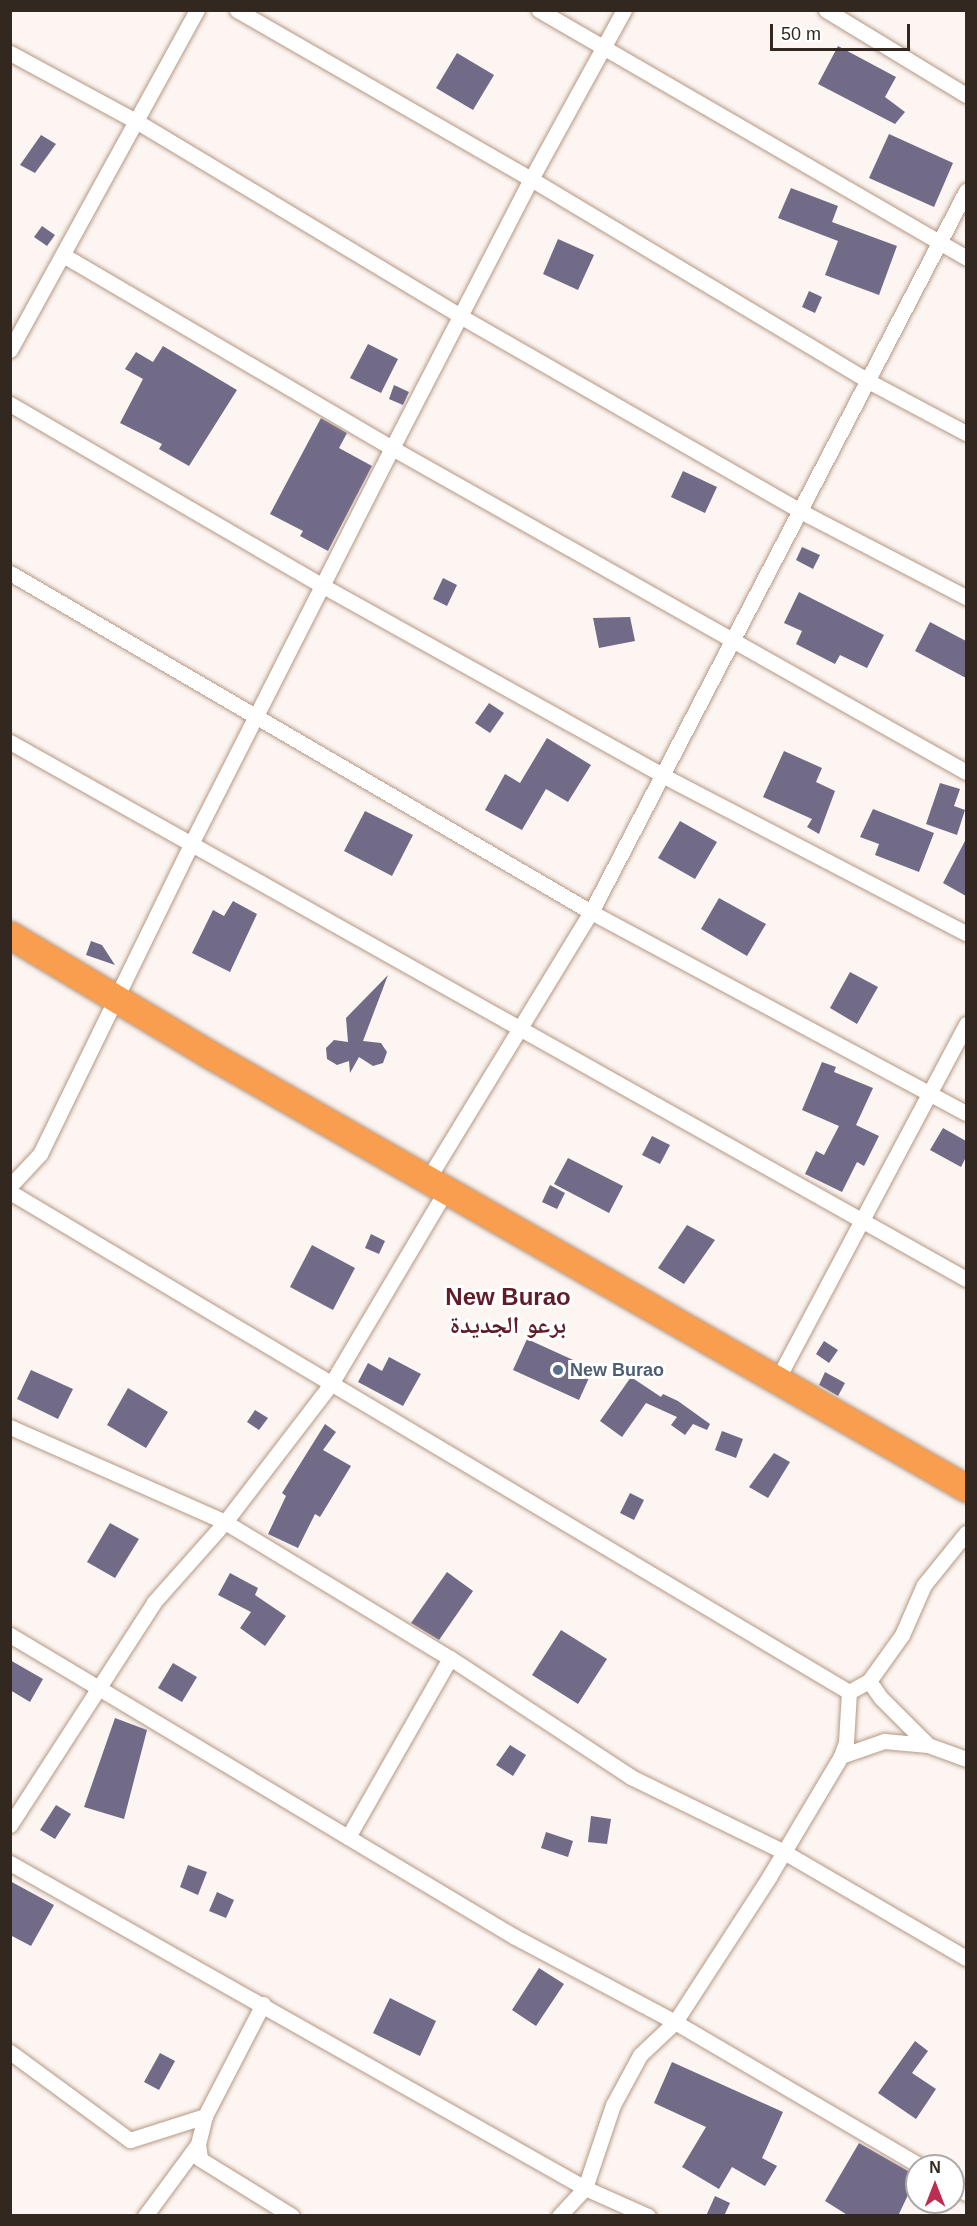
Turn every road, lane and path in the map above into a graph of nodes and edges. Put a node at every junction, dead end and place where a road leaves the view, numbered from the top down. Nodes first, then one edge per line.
1 (197, 10) edge
2 (237, 10) edge
3 (539, 10) edge
4 (624, 10) edge
5 (826, 10) edge
6 (604, 47) junction
7 (10, 53) edge
8 (966, 95) edge
9 (136, 121) junction
10 (531, 179) junction
11 (966, 191) edge
12 (939, 244) junction
13 (63, 255) junction
14 (966, 258) edge
15 (460, 316) junction
16 (10, 350) edge
17 (868, 381) junction
18 (10, 404) edge
19 (966, 433) edge
20 (392, 448) junction
21 (800, 511) junction
22 (10, 573) edge
23 (323, 586) junction
24 (966, 597) edge
25 (733, 639) junction
26 (258, 717) junction
27 (10, 742) edge
28 (966, 772) edge
29 (662, 776) junction
30 (191, 844) junction
31 (591, 912) junction
32 (966, 933) edge
33 (10, 935) edge
34 (117, 999) junction
35 (966, 1024) edge
36 (519, 1029) junction
37 (931, 1092) junction
38 (966, 1113) edge
39 (438, 1182) junction
40 (10, 1186) edge
41 (10, 1192) edge
42 (862, 1220) junction
43 (966, 1279) edge
44 (778, 1378) junction
45 (331, 1384) junction
46 (10, 1427) edge
47 (966, 1488) edge
48 (225, 1522) junction
49 (966, 1533) edge
50 (10, 1635) edge
51 (450, 1658) junction
52 (869, 1681) junction
53 (100, 1686) junction
54 (849, 1692) junction
55 (928, 1744) junction
56 (841, 1756) junction
57 (966, 1759) edge
58 (10, 1825) edge
59 (348, 1837) junction
60 (784, 1852) junction
61 (10, 1863) edge
62 (966, 1958) edge
63 (263, 2004) junction
64 (675, 2022) junction
65 (10, 2052) edge
66 (205, 2116) junction
67 (198, 2144) junction
68 (905, 2157) edge
69 (585, 2188) junction
70 (145, 2216) edge
71 (292, 2216) edge
72 (559, 2216) edge
73 (648, 2216) edge

1 - 9 street
2 - 10 street
3 - 6 street
4 - 6 street
5 - 8 street
6 - 10 street
6 - 12 street
7 - 9 street
9 - 13 street
9 - 15 street
10 - 15 street
10 - 17 street
11 - 12 street
12 - 14 street
12 - 17 street
13 - 16 street
13 - 20 street
15 - 20 street
15 - 21 street
17 - 19 street
17 - 21 street
18 - 23 street
20 - 23 street
20 - 25 street
21 - 24 street
21 - 25 street
22 - 26 street
23 - 26 street
23 - 29 street
25 - 28 street
25 - 29 street
26 - 30 street
26 - 31 street
27 - 30 street
29 - 31 street
29 - 32 street
30 - 34 street
30 - 36 street
31 - 36 street
31 - 37 street
33 - 34 highway
34 - 39 highway
34 - 40 street
35 - 37 street
36 - 39 street
36 - 42 street
37 - 38 street
37 - 42 street
39 - 44 highway
39 - 45 street
41 - 45 street
42 - 43 street
42 - 44 street
44 - 47 highway
45 - 48 street
45 - 54 street
46 - 48 street
48 - 51 street
48 - 53 street
49 - 52 street
50 - 53 street
51 - 59 street
51 - 60 street
52 - 54 street
52 - 55 street
53 - 58 street
53 - 59 street
54 - 56 street
55 - 56 street
55 - 57 street
56 - 60 street
59 - 64 street
60 - 62 street
60 - 64 street
61 - 63 street
63 - 66 street
63 - 69 street
64 - 68 street
64 - 69 street
65 - 66 street
66 - 67 street
67 - 70 street
67 - 71 street
69 - 72 street
69 - 73 street

